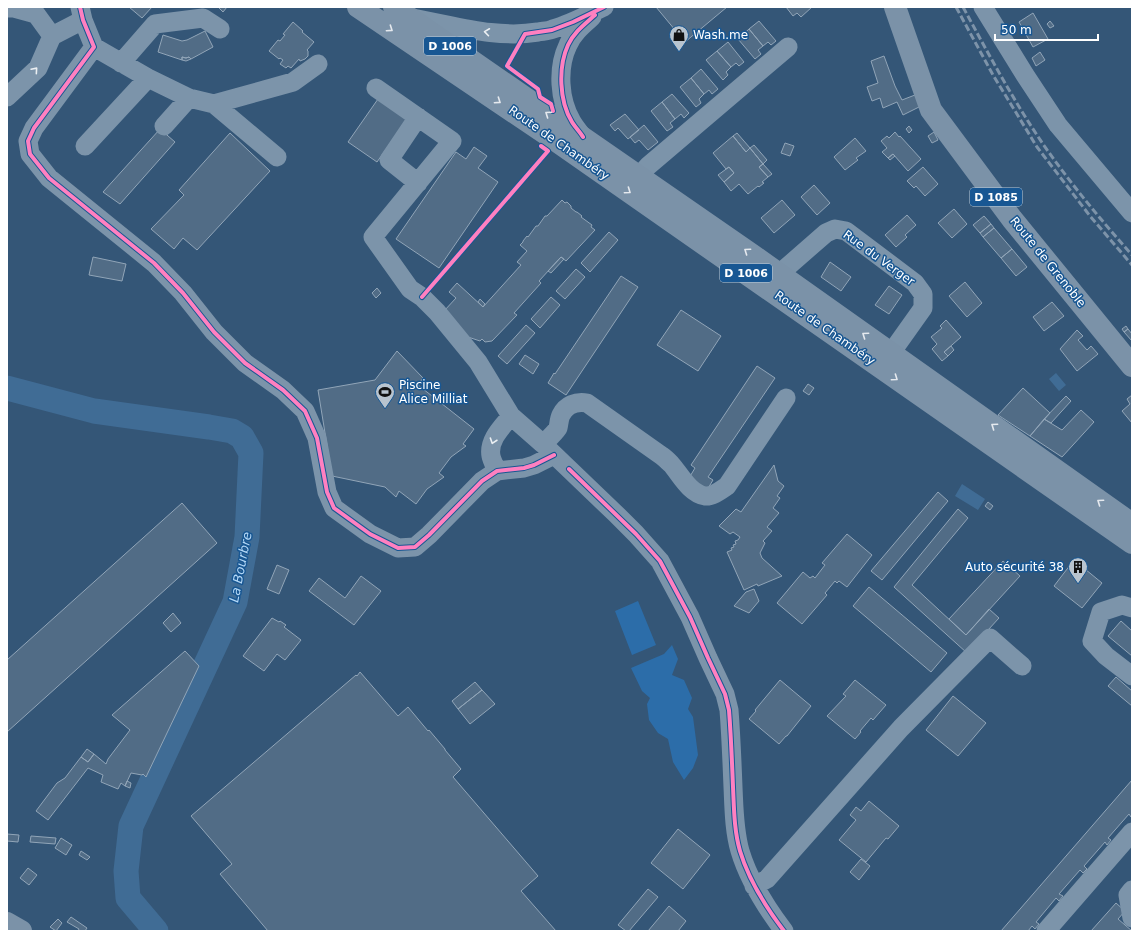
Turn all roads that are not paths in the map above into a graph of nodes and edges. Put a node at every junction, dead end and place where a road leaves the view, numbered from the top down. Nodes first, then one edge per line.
1 (358, 7) edge
2 (604, 7) edge
3 (895, 7) edge
4 (983, 7) edge
5 (7, 8) edge
6 (401, 12) edge
7 (82, 14) edge
8 (220, 29) dead end
9 (52, 36) junction
10 (788, 47) dead end
11 (94, 48) junction
12 (121, 64) junction
13 (318, 64) dead end
14 (148, 78) junction
15 (376, 88) dead end
16 (7, 97) edge
17 (189, 98) junction
18 (214, 104) junction
19 (418, 117) junction
20 (164, 126) dead end
21 (583, 137) junction
22 (85, 146) dead end
23 (277, 157) dead end
24 (639, 176) junction
25 (418, 183) junction
26 (1132, 213) edge
27 (779, 274) junction
28 (891, 353) junction
29 (1132, 366) edge
30 (786, 398) dead end
31 (511, 416) junction
32 (548, 450) junction
33 (497, 471) junction
34 (1132, 524) edge
35 (1132, 543) edge
36 (1132, 608) edge
37 (1022, 666) dead end
38 (1132, 676) edge
39 (1132, 832) edge
40 (754, 886) junction
41 (1132, 890) edge
42 (1132, 918) edge
43 (7, 923) edge
44 (21, 931) edge
45 (784, 931) edge
46 (1046, 931) edge

1 -> 35 main road, Route de Chambéry / D 1006
2 -> 6 street
2 - 21 street
3 - 29 main road, Route de Grenoble / D 1085
4 - 26 street
5 - 9 street
21 -> 6 main road, Route de Chambéry / D 1006
7 - 9 street
7 - 11 street
8 - 12 street
16 -> 9 street
10 - 24 street
11 - 12 street
11 - 33 street
12 - 14 street
13 - 18 street
14 - 17 street
14 - 22 street
15 - 19 street
17 - 18 street
17 - 20 street
18 - 23 street
19 - 25 street
19 - 25 street
21 - 24 main road, Route de Chambéry / D 1006
27 -> 24 main road, Route de Chambéry / D 1006
25 - 31 street
28 -> 27 main road, Route de Chambéry / D 1006
27 - 28 street, Rue du Verger
34 -> 28 main road, Route de Chambéry / D 1006
30 - 32 street
31 - 32 street
31 -> 33 street
32 - 33 street
32 - 40 street
36 - 38 street
37 - 40 street
39 - 46 street
40 - 45 street
41 - 42 street
43 - 44 main road

